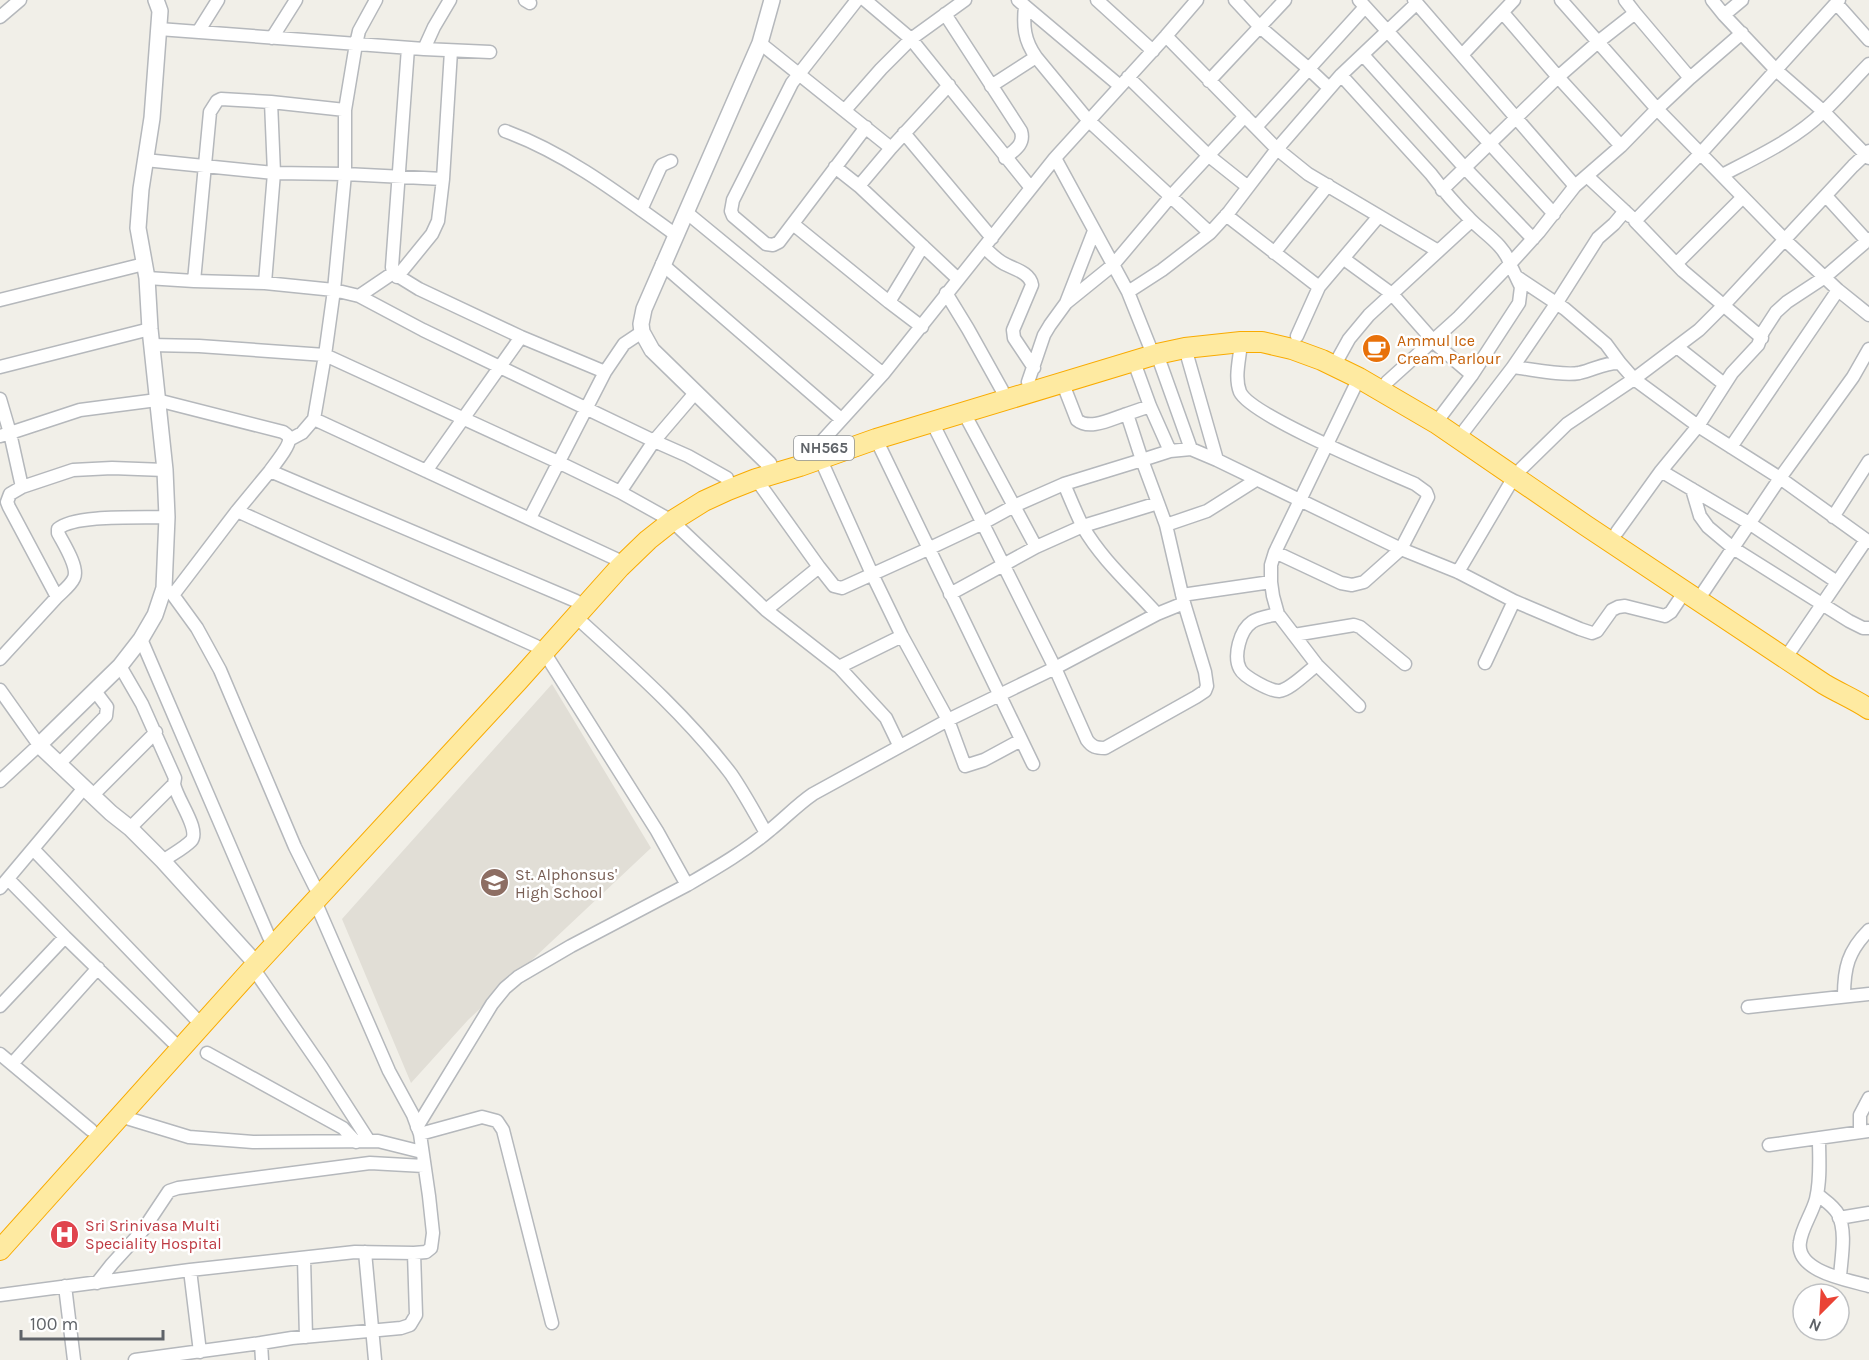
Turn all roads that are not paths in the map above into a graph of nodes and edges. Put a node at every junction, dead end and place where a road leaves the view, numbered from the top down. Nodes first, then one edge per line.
1 (20, 0) edge
2 (156, 0) edge
3 (218, 0) edge
4 (296, 0) edge
5 (376, 0) edge
6 (450, 0) edge
7 (772, 0) edge
8 (857, 0) edge
9 (865, 0) edge
10 (964, 0) edge
11 (1097, 0) edge
12 (1197, 0) edge
13 (1234, 0) edge
14 (1285, 0) edge
15 (1514, 0) edge
16 (1560, 0) edge
17 (1624, 0) edge
18 (1712, 0) edge
19 (1742, 0) edge
20 (1416, 2) edge
21 (1022, 3) edge
22 (1362, 3) edge
23 (1833, 3) edge
24 (1503, 13) junction
25 (1635, 13) junction
26 (945, 14) junction
27 (1724, 15) junction
28 (0, 16) edge
29 (1260, 27) junction
30 (159, 29) junction
31 (198, 32) junction
32 (1388, 32) junction
33 (1742, 33) junction
34 (1166, 36) junction
35 (272, 38) junction
36 (911, 39) junction
37 (1869, 40) edge
38 (1598, 42) junction
39 (760, 43) junction
40 (356, 44) junction
41 (408, 48) junction
42 (424, 49) junction
43 (451, 51) junction
44 (1153, 51) junction
45 (490, 52) dead end
46 (1363, 55) junction
47 (1462, 55) junction
48 (1036, 57) junction
49 (1869, 64) edge
50 (1309, 69) junction
51 (1776, 70) junction
52 (798, 73) junction
53 (1341, 75) junction
54 (1558, 77) junction
55 (1690, 78) junction
56 (1209, 81) junction
57 (1124, 82) junction
58 (950, 85) junction
59 (991, 86) junction
60 (1329, 88) junction
61 (271, 102) junction
62 (1658, 109) junction
63 (345, 110) junction
64 (845, 110) junction
65 (1824, 112) junction
66 (1245, 116) junction
67 (1516, 117) junction
68 (1088, 120) junction
69 (866, 127) junction
70 (1256, 128) junction
71 (506, 131) dead end
72 (904, 133) junction
73 (1488, 143) junction
74 (1621, 146) junction
75 (891, 148) junction
76 (1276, 149) junction
77 (1701, 153) junction
78 (1868, 154) edge
79 (1209, 156) junction
80 (1005, 158) junction
81 (1055, 158) junction
82 (145, 160) junction
83 (671, 162) dead end
84 (205, 167) junction
85 (835, 167) junction
86 (1464, 167) junction
87 (274, 173) junction
88 (345, 174) junction
89 (1722, 175) junction
90 (1587, 176) junction
91 (400, 177) junction
92 (443, 179) junction
93 (1328, 185) junction
94 (859, 186) junction
95 (1575, 186) junction
96 (1248, 187) junction
97 (1031, 188) junction
98 (1442, 190) junction
99 (1171, 196) junction
100 (1826, 196) junction
101 (1743, 197) junction
102 (641, 210) junction
103 (1625, 211) junction
104 (686, 212) junction
105 (1554, 214) junction
106 (1226, 215) junction
107 (1379, 216) junction
108 (1471, 220) junction
109 (1635, 221) junction
110 (793, 224) junction
111 (1094, 231) junction
112 (1210, 233) junction
113 (675, 236) junction
114 (1533, 239) junction
115 (1785, 240) junction
116 (1868, 240) edge
117 (988, 242) junction
118 (923, 246) junction
119 (1438, 251) junction
120 (1274, 253) junction
121 (1344, 259) junction
122 (1677, 263) junction
123 (662, 264) junction
124 (1510, 264) junction
125 (1113, 266) junction
126 (145, 271) junction
127 (395, 275) junction
128 (1516, 276) junction
129 (1825, 277) junction
130 (958, 279) junction
131 (194, 281) junction
132 (265, 283) junction
133 (1319, 287) junction
134 (334, 290) junction
135 (1838, 290) junction
136 (1128, 292) junction
137 (946, 293) junction
138 (1392, 294) junction
139 (359, 296) junction
140 (0, 300) edge
141 (889, 302) junction
142 (1066, 303) junction
143 (1556, 304) junction
144 (1723, 306) junction
145 (1869, 315) edge
146 (922, 327) junction
147 (150, 329) junction
148 (642, 332) junction
149 (1297, 336) junction
150 (521, 337) junction
151 (1762, 338) junction
152 (1433, 340) junction
153 (1241, 342) junction
154 (151, 345) junction
155 (1677, 347) junction
156 (1185, 348) junction
157 (1869, 349) edge
158 (1154, 351) junction
159 (325, 355) junction
160 (1340, 357) junction
161 (1134, 362) junction
162 (1620, 363) junction
163 (0, 367) edge
164 (499, 367) junction
165 (1513, 367) junction
166 (605, 372) junction
167 (883, 374) junction
168 (1031, 375) junction
169 (1472, 375) junction
170 (1359, 378) junction
171 (1634, 379) junction
172 (1387, 382) junction
173 (1063, 384) junction
174 (1724, 384) junction
175 (1002, 390) junction
176 (695, 393) junction
177 (0, 399) edge
178 (157, 400) junction
179 (1150, 406) junction
180 (587, 408) junction
181 (964, 413) junction
182 (1127, 414) junction
183 (1441, 416) junction
184 (314, 419) junction
185 (464, 419) junction
186 (841, 419) junction
187 (932, 422) junction
188 (1698, 426) junction
189 (1464, 431) junction
190 (5, 434) edge
191 (876, 439) junction
192 (289, 440) junction
193 (654, 441) junction
194 (1326, 445) junction
195 (1731, 447) junction
196 (1191, 449) junction
197 (1170, 451) junction
198 (816, 455) junction
199 (1142, 460) junction
200 (1217, 460) junction
201 (1869, 461) edge
202 (558, 462) junction
203 (769, 464) junction
204 (165, 470) junction
205 (270, 471) junction
206 (426, 471) junction
207 (1661, 471) junction
208 (1518, 473) junction
209 (727, 478) junction
210 (1780, 478) junction
211 (756, 479) junction
212 (1256, 480) junction
213 (1064, 483) junction
214 (22, 487) junction
215 (1692, 489) junction
216 (620, 492) junction
217 (1299, 499) junction
218 (1158, 503) junction
219 (1014, 506) junction
220 (237, 511) junction
221 (167, 518) junction
222 (530, 518) junction
223 (1833, 518) junction
224 (667, 519) junction
225 (983, 523) junction
226 (1749, 523) junction
227 (1166, 525) junction
228 (1083, 526) junction
229 (1617, 532) junction
230 (1867, 541) edge
231 (1036, 547) junction
232 (1733, 548) junction
233 (928, 549) junction
234 (1401, 549) junction
235 (1275, 552) junction
236 (616, 559) junction
237 (1004, 565) junction
238 (819, 567) junction
239 (1458, 572) junction
240 (872, 574) junction
241 (1271, 582) junction
242 (1837, 582) junction
243 (168, 591) junction
244 (1695, 591) junction
245 (950, 594) junction
246 (57, 597) junction
247 (1183, 599) junction
248 (1514, 601) junction
249 (1822, 604) junction
250 (576, 609) junction
251 (766, 610) junction
252 (1156, 614) junction
253 (1278, 614) junction
254 (1869, 628) edge
255 (1294, 635) junction
256 (902, 636) junction
257 (141, 639) junction
258 (540, 649) junction
259 (1791, 650) junction
260 (0, 659) edge
261 (1485, 663) dead end
262 (1317, 664) junction
263 (1405, 664) dead end
264 (120, 666) junction
265 (839, 667) junction
266 (1054, 668) junction
267 (0, 690) edge
268 (95, 691) junction
269 (999, 695) junction
270 (1849, 696) junction
271 (1359, 705) dead end
272 (1869, 709) edge
273 (948, 720) junction
274 (156, 732) junction
275 (1021, 740) junction
276 (899, 745) junction
277 (39, 746) junction
278 (1033, 764) dead end
279 (58, 765) junction
280 (0, 781) edge
281 (174, 784) junction
282 (88, 792) junction
283 (130, 828) junction
284 (766, 833) junction
285 (33, 849) junction
286 (163, 861) junction
287 (4, 884) edge
288 (687, 885) junction
289 (315, 894) junction
290 (1869, 930) edge
291 (65, 937) junction
292 (269, 937) junction
293 (252, 963) junction
294 (98, 968) junction
295 (1869, 994) edge
296 (1844, 996) junction
297 (0, 1006) edge
298 (1748, 1007) dead end
299 (195, 1018) junction
300 (173, 1041) junction
301 (207, 1053) dead end
302 (0, 1054) edge
303 (12, 1064) junction
304 (1869, 1098) edge
305 (120, 1116) junction
306 (91, 1130) junction
307 (418, 1130) junction
308 (1865, 1132) edge
309 (1819, 1138) junction
310 (362, 1141) junction
311 (1768, 1145) dead end
312 (422, 1152) junction
313 (424, 1166) junction
314 (1817, 1194) junction
315 (1869, 1213) edge
316 (1839, 1218) junction
317 (0, 1231) edge
318 (0, 1250) edge
319 (365, 1252) junction
320 (414, 1253) junction
321 (304, 1258) junction
322 (190, 1270) junction
323 (1840, 1277) junction
324 (97, 1283) junction
325 (65, 1286) junction
326 (1869, 1286) edge
327 (0, 1295) edge
328 (552, 1323) dead end
329 (373, 1331) junction
330 (306, 1337) junction
331 (261, 1343) junction
332 (200, 1352) junction
333 (74, 1360) edge
334 (135, 1360) edge
335 (262, 1360) edge
336 (375, 1360) edge

1 - 28 street
2 - 30 street
3 - 31 street
4 - 35 street
5 - 40 street
6 - 42 street
7 - 39 street
8 - 52 street
9 - 36 street
10 - 26 street
11 - 44 street
12 - 34 street
13 - 29 street
14 - 29 street
15 - 24 street
16 - 38 street
17 - 25 street
18 - 27 street
19 - 27 street
20 - 32 street
20 - 47 street
21 - 48 street
21 - 57 street
22 - 32 street
22 - 50 street
23 - 37 street
23 - 51 street
24 - 47 street
24 - 54 street
25 - 38 street
25 - 55 street
26 - 36 street
26 - 59 street
27 - 33 street
29 - 50 street
29 - 56 street
30 - 31 street
30 - 82 street
31 - 35 street
32 - 46 street
32 - 73 street
33 - 51 street
33 - 55 street
34 - 44 street
34 - 56 street
35 - 40 street
36 - 58 street
36 - 64 street
38 - 54 street
38 - 62 street
39 - 52 street
39 - 104 street
40 - 41 street
40 - 63 street
41 - 42 street
41 - 91 street
42 - 43 street
43 - 45 street
43 - 92 street
44 - 57 street
46 - 53 street
46 - 86 street
47 - 67 street
48 - 59 street
48 - 68 street
49 - 65 street
50 - 60 street
50 - 70 street
51 - 65 street
51 - 77 street
52 - 64 street
52 - 110 street
53 - 60 street
53 - 98 street
54 - 67 street
54 - 74 street
55 - 62 street
56 - 66 street
57 - 68 street
57 - 79 street
58 - 72 street
58 - 80 street
59 - 80 street
60 - 76 street
61 - 63 street
61 - 84 street
61 - 87 street
62 - 74 street
62 - 77 street
63 - 88 street
64 - 69 street
65 - 78 street
65 - 89 street
66 - 70 street
66 - 79 street
67 - 73 street
67 - 95 street
68 - 81 street
68 - 99 street
69 - 75 street
69 - 85 street
70 - 76 street
71 - 102 street
72 - 75 street
72 - 117 street
73 - 86 street
73 - 105 street
74 - 90 street
75 - 94 street
76 - 93 street
76 - 96 street
77 - 89 street
77 - 109 street
78 - 100 street
79 - 96 street
79 - 99 street
80 - 97 street
81 - 97 street
81 - 111 street
82 - 84 street
82 - 126 street
83 - 102 street
84 - 87 street
84 - 131 street
85 - 94 street
85 - 110 street
86 - 98 street
86 - 114 street
87 - 88 street
87 - 132 street
88 - 91 street
88 - 134 street
89 - 101 street
90 - 95 street
90 - 103 street
91 - 92 street
91 - 127 street
92 - 127 street
93 - 107 street
93 - 120 street
94 - 118 street
95 - 105 street
96 - 106 street
97 - 117 street
98 - 108 street
99 - 112 street
99 - 125 street
100 - 115 street
100 - 116 street
101 - 115 street
101 - 122 street
102 - 113 street
103 - 109 street
103 - 143 street
104 - 113 street
104 - 167 street
105 - 114 street
106 - 112 street
106 - 120 street
107 - 119 street
107 - 121 street
108 - 119 street
108 - 124 street
109 - 122 street
110 - 141 street
111 - 125 street
111 - 142 street
112 - 136 street
113 - 123 street
114 - 124 street
115 - 129 street
115 - 144 street
116 - 129 street
117 - 130 street
117 - 168 street
118 - 130 street
118 - 141 street
119 - 138 street
120 - 133 street
121 - 133 street
121 - 138 street
122 - 144 street
123 - 148 street
123 - 186 street
124 - 128 street
124 - 152 street
125 - 136 street
125 - 142 street
126 - 131 street
126 - 140 street
126 - 147 street
127 - 139 street
127 - 150 street
128 - 143 street
128 - 169 street
129 - 135 street
129 - 151 street
130 - 137 street
131 - 132 street
132 - 134 street
133 - 149 street
134 - 139 street
134 - 159 street
135 - 145 street
135 - 195 street
136 - 158 street
137 - 146 street
137 - 175 street
138 - 152 street
138 - 160 street
139 - 164 street
141 - 146 street
142 - 168 street
143 - 162 street
143 - 165 street
144 - 151 street
144 - 155 street
146 - 167 street
147 - 154 street
147 - 163 street
148 - 166 street
148 - 176 street
149 - 158 highway, NH565
149 - 160 highway, NH565
150 - 164 street
150 - 166 street
151 - 174 street
152 - 169 street
152 - 172 street
153 - 156 highway, NH565
153 - 170 highway, NH565
153 - 194 street
154 - 159 street
154 - 178 street
155 - 171 street
155 - 174 street
156 - 158 highway, NH565
156 - 200 street
157 - 210 street
158 - 161 highway, NH565
158 - 168 highway, NH565
158 - 196 street
159 - 184 street
159 - 185 street
160 - 172 highway, NH565
161 - 173 highway, NH565
161 - 179 street
162 - 165 street
162 - 171 street
164 - 180 street
164 - 185 street
165 - 189 street
166 - 180 street
167 - 186 street
168 - 175 highway, NH565
169 - 183 street
170 - 194 street
170 - 208 highway, NH565
171 - 188 street
171 - 208 street
172 - 183 highway, NH565
173 - 181 highway, NH565
173 - 182 street
174 - 188 street
175 - 198 highway, NH565
176 - 193 street
176 - 203 street
177 - 190 street
178 - 190 street
178 - 192 street
178 - 204 street
179 - 182 street
179 - 197 street
180 - 193 street
180 - 202 street
181 - 187 highway, NH565
181 - 219 street
182 - 199 street
183 - 189 highway, NH565
184 - 192 street
184 - 206 street
185 - 202 street
185 - 206 street
186 - 198 street
187 - 191 highway, NH565
187 - 225 street
188 - 195 street
188 - 207 street
189 - 208 highway, NH565
190 - 214 street
191 - 198 highway, NH565
191 - 233 street
192 - 205 street
193 - 209 street
193 - 216 street
194 - 217 street
194 - 234 street
195 - 210 street
196 - 197 street
196 - 200 street
197 - 199 street
198 - 203 highway, NH565
198 - 211 highway, NH565
198 - 240 street
199 - 213 street
199 - 218 street
200 - 212 street
201 - 223 street
202 - 216 street
202 - 222 street
203 - 209 highway, NH565
204 - 214 street
204 - 221 street
205 - 220 street
205 - 250 street
206 - 222 street
207 - 215 street
207 - 229 street
208 - 229 highway, NH565
208 - 239 street
208 - 244 highway, NH565
209 - 224 highway, NH565
210 - 223 street
210 - 226 street
211 - 224 highway, NH565
211 - 238 street
212 - 217 street
212 - 227 street
213 - 219 street
213 - 228 street
214 - 246 street
215 - 226 street
215 - 232 street
216 - 224 street
217 - 234 street
217 - 235 street
218 - 227 street
218 - 228 street
219 - 225 street
219 - 231 street
220 - 243 street
220 - 258 street
221 - 243 street
221 - 246 street
222 - 236 street
223 - 230 street
224 - 236 highway, NH565
224 - 250 highway, NH565
224 - 251 street
225 - 233 street
225 - 237 street
226 - 232 street
226 - 242 street
227 - 247 street
228 - 231 street
228 - 252 street
229 - 244 highway, NH565
230 - 242 street
231 - 237 street
232 - 244 street
232 - 249 street
233 - 240 street
233 - 245 street
234 - 235 street
234 - 239 street
235 - 241 street
236 - 250 highway, NH565
237 - 245 street
237 - 266 street
238 - 240 street
238 - 251 street
239 - 248 street
240 - 256 street
241 - 247 street
241 - 253 street
242 - 249 street
243 - 257 street
243 - 289 street
244 - 248 street
244 - 259 highway, NH565
244 - 270 highway, NH565
245 - 269 street
246 - 260 street
247 - 252 street
247 - 266 street
248 - 261 street
249 - 254 street
249 - 259 street
250 - 258 highway, NH565
250 - 284 street
251 - 265 street
252 - 266 street
253 - 255 street
253 - 262 street
255 - 262 street
255 - 263 street
256 - 265 street
256 - 273 street
257 - 264 street
257 - 292 street
258 - 288 street
258 - 289 highway, NH565
259 - 270 highway, NH565
262 - 271 street
264 - 268 street
264 - 274 street
265 - 276 street
266 - 269 street
267 - 277 street
268 - 277 street
268 - 279 street
269 - 273 street
269 - 275 street
270 - 272 highway, NH565
273 - 275 street
273 - 276 street
274 - 281 street
274 - 282 street
275 - 278 street
276 - 284 street
277 - 279 street
277 - 280 street
279 - 282 street
281 - 283 street
281 - 286 street
282 - 283 street
282 - 285 street
283 - 286 street
284 - 288 street
285 - 287 street
285 - 299 street
286 - 293 street
287 - 291 street
288 - 307 street
289 - 292 highway, NH565
289 - 293 highway, NH565
289 - 307 street
290 - 296 street
291 - 294 street
291 - 297 street
292 - 293 highway, NH565
293 - 299 highway, NH565
293 - 305 highway, NH565
293 - 310 street
294 - 300 street
294 - 303 street
295 - 296 street
296 - 298 street
299 - 300 highway, NH565
300 - 306 highway, NH565
301 - 310 street
302 - 303 street
303 - 306 street
304 - 308 street
305 - 310 street
305 - 318 highway, NH565
306 - 317 highway, NH565
307 - 312 street
307 - 328 street
308 - 309 street
309 - 311 street
309 - 314 street
310 - 312 street
312 - 313 street
313 - 320 street
313 - 324 street
314 - 316 street
314 - 323 street
315 - 316 street
316 - 323 street
319 - 320 street
319 - 321 street
319 - 329 street
320 - 329 street
321 - 322 street
321 - 330 street
322 - 324 street
322 - 332 street
323 - 326 street
324 - 325 street
325 - 327 street
325 - 333 street
329 - 330 street
329 - 336 street
330 - 331 street
331 - 332 street
331 - 335 street
332 - 334 street

